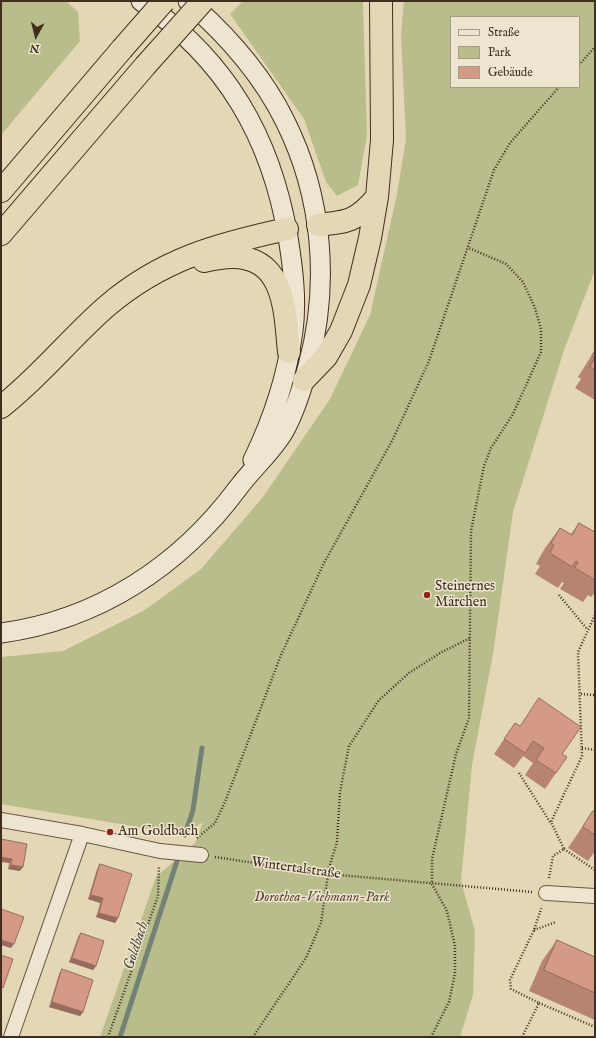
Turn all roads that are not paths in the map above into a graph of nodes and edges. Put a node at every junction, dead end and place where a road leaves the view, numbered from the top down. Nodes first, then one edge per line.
1 (141, 1) edge
2 (164, 1) edge
3 (188, 1) edge
4 (202, 1) edge
5 (381, 1) edge
6 (1, 191) edge
7 (377, 197) junction
8 (318, 225) junction
9 (287, 229) junction
10 (1, 234) edge
11 (168, 266) junction
12 (290, 352) junction
13 (304, 380) junction
14 (1, 407) edge
15 (243, 482) junction
16 (1, 633) edge
17 (1, 820) edge
18 (82, 834) junction
19 (201, 855) road end
20 (546, 893) road end
21 (595, 896) edge
22 (11, 1037) edge

1 - 9 main road
2 - 6 highway, bridge
3 - 8 main road
4 - 10 highway, bridge
5 - 7 highway
7 - 8 highway
7 - 13 highway
8 - 9 main road
8 - 13 main road
9 - 11 highway
9 - 12 main road
11 - 12 highway
11 - 14 highway
12 - 15 main road
13 - 15 main road
15 - 16 main road
17 - 18 street
18 - 19 street
18 - 22 street
20 - 21 street

